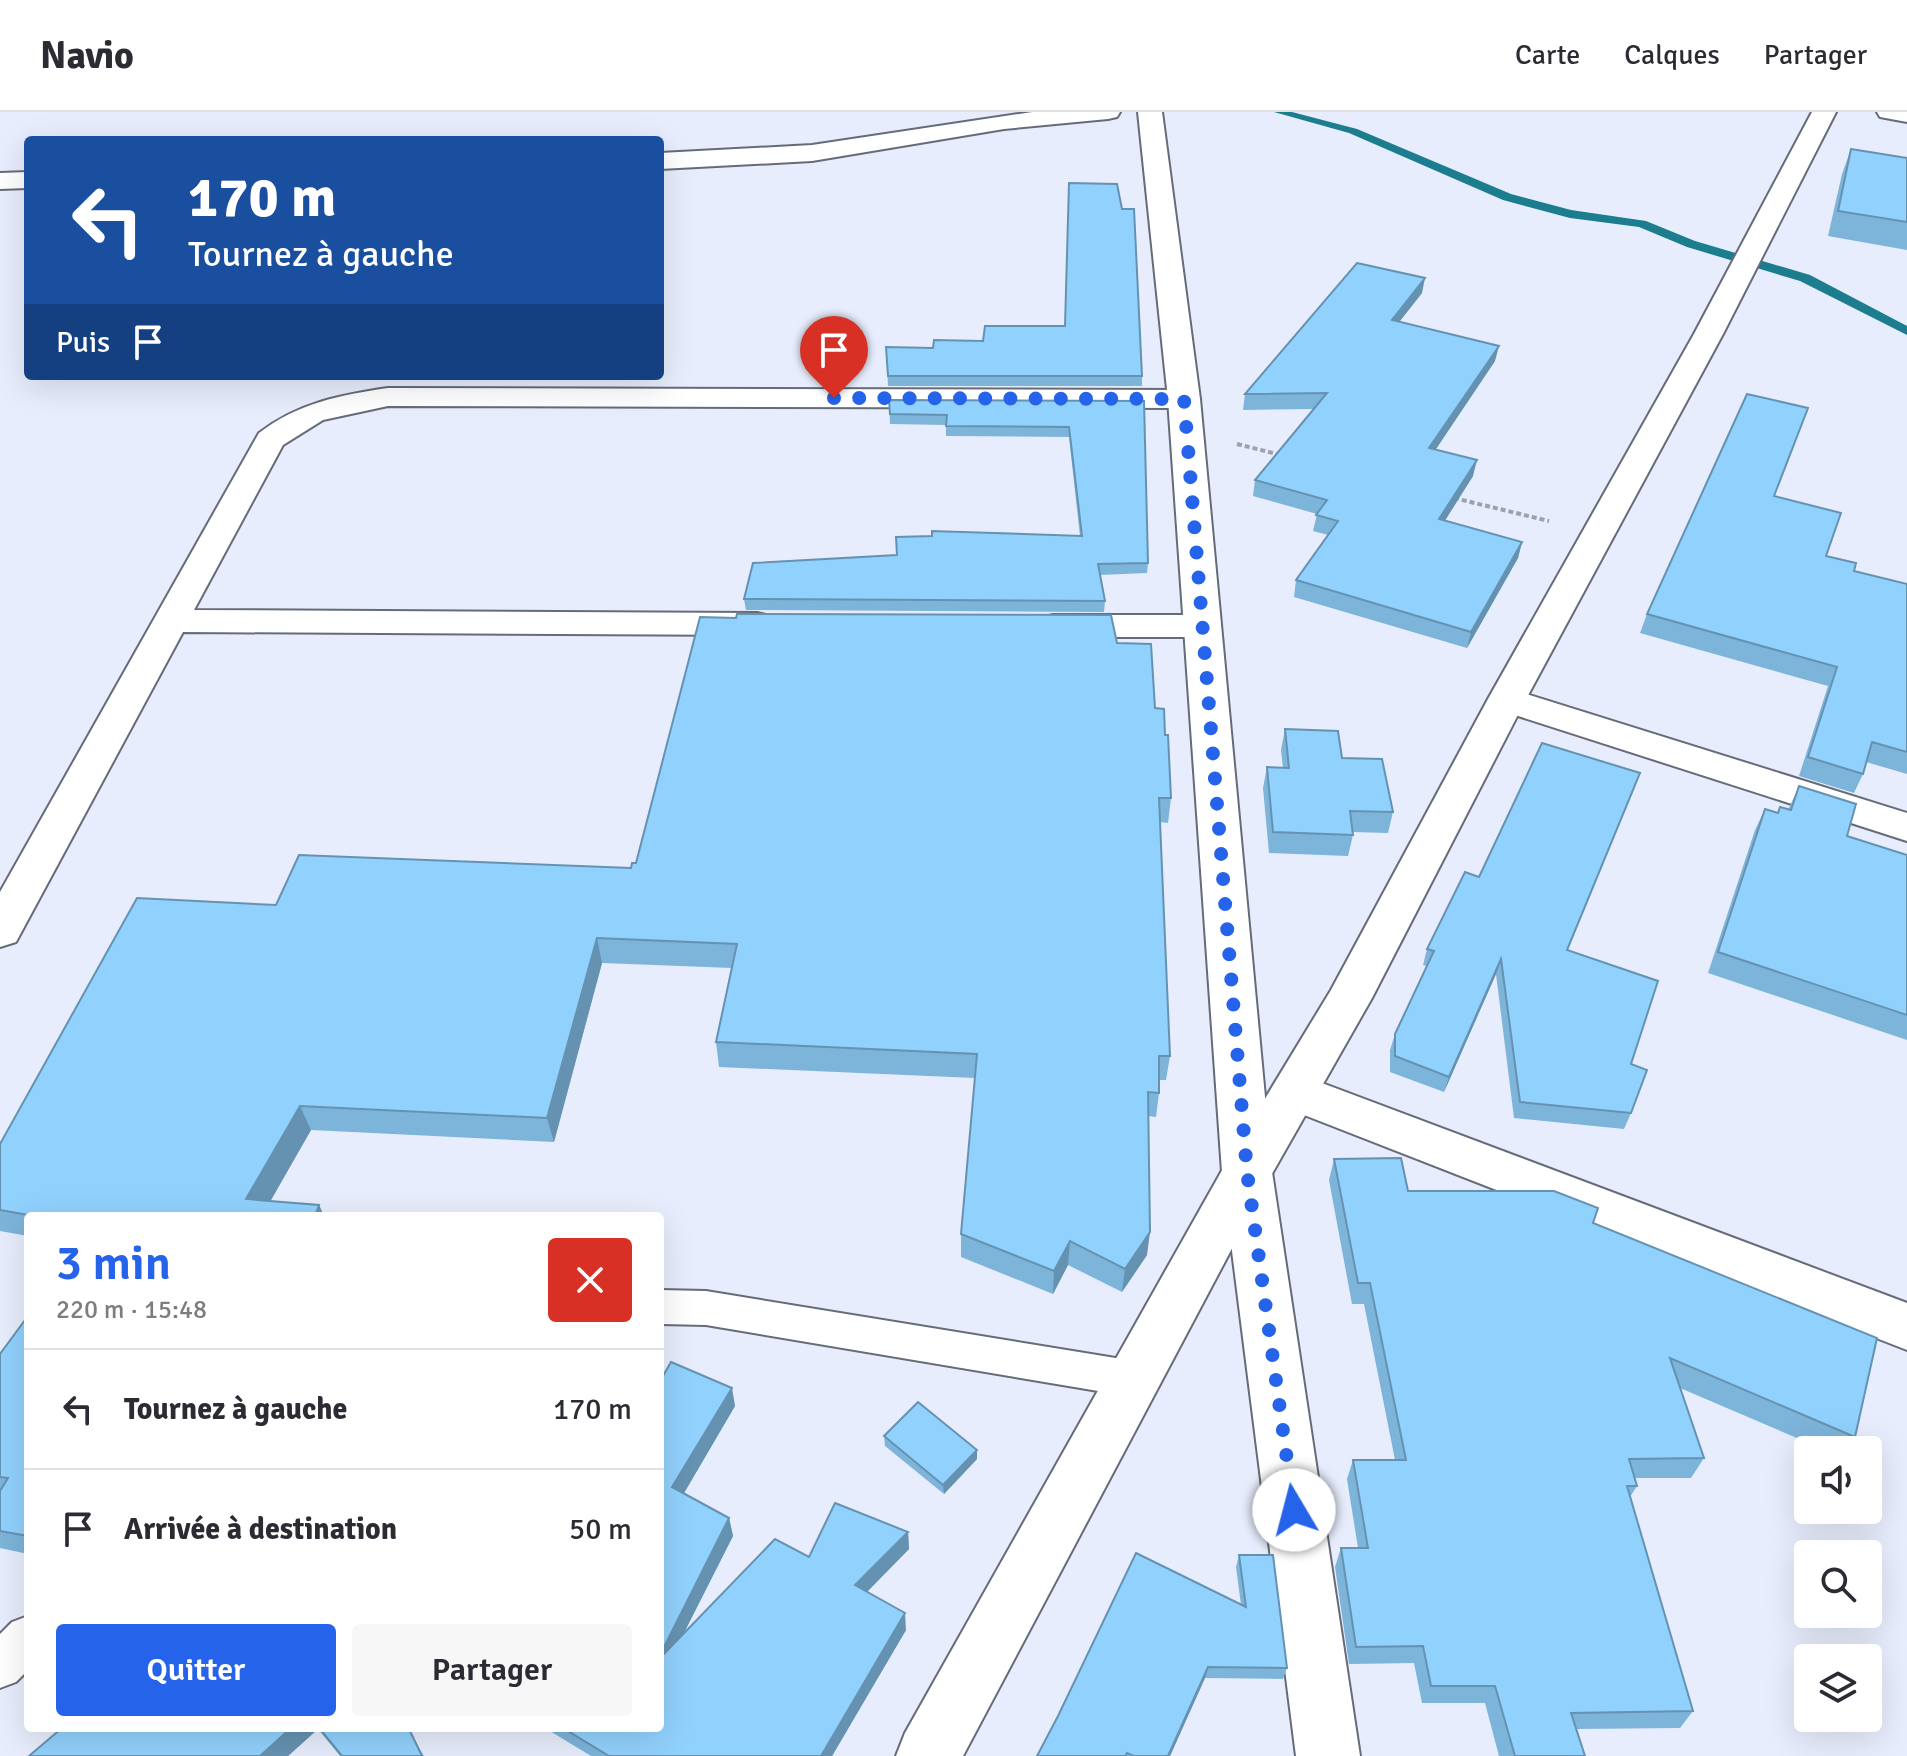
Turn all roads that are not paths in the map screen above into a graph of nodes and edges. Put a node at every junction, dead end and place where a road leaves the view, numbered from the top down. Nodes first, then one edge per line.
1 (1108, 112) edge
2 (1150, 112) edge
3 (1824, 112) edge
4 (1889, 112) edge
5 (1907, 115) edge
6 (664, 161) edge
7 (24, 180) edge
8 (0, 181) edge
9 (1185, 415) junction
10 (171, 621) junction
11 (790, 624) edge
12 (1012, 625) edge
13 (1203, 626) junction
14 (1507, 700) junction
15 (1907, 827) edge
16 (0, 931) edge
17 (1298, 1093) junction
18 (1247, 1172) junction
19 (664, 1307) edge
20 (1907, 1327) edge
21 (1134, 1379) junction
22 (24, 1642) edge
23 (0, 1666) edge
24 (928, 1756) edge
25 (1328, 1756) edge

1 - 6 street
2 - 9 street
3 - 14 street
4 - 5 street
7 - 8 street
9 - 10 street
9 - 13 street
10 - 11 street
10 - 16 street
12 - 13 street
13 - 18 street
14 - 15 street
14 - 17 street
17 - 18 street
17 - 20 street
18 - 21 street
18 - 25 street
19 - 21 lane
21 - 24 street
22 - 23 lane

